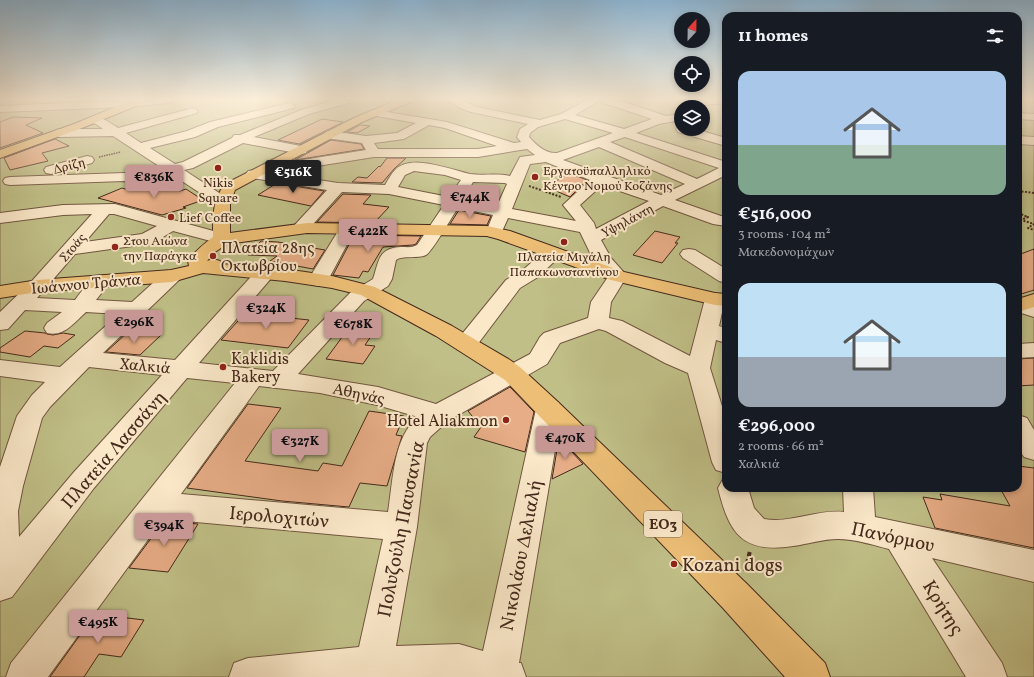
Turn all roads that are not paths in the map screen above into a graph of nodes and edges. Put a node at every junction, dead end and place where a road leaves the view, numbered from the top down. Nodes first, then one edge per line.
1 (56, 132) edge
2 (58, 132) edge
3 (116, 132) joint
4 (197, 132) edge
5 (227, 132) edge
6 (258, 132) edge
7 (335, 132) edge
8 (409, 132) edge
9 (466, 132) edge
10 (525, 132) edge
11 (621, 132) edge
12 (630, 132) edge
13 (626, 133) junction
14 (51, 134) junction
15 (330, 134) junction
16 (14, 136) dead end
17 (706, 136) edge
18 (240, 139) junction
19 (366, 140) junction
20 (1022, 140) edge
21 (722, 141) edge
22 (1034, 141) edge
23 (599, 142) junction
24 (528, 144) junction
25 (139, 147) junction
26 (515, 147) junction
27 (301, 150) junction
28 (374, 153) junction
29 (448, 153) junction
30 (0, 154) edge
31 (548, 158) junction
32 (87, 160) road end
33 (722, 165) edge
34 (432, 168) junction
35 (169, 171) junction
36 (257, 172) junction
37 (722, 175) edge
38 (84, 178) junction
39 (469, 178) junction
40 (600, 179) junction
41 (515, 181) junction
42 (5, 182) edge
43 (697, 184) junction
44 (338, 187) junction
45 (389, 190) junction
46 (681, 192) junction
47 (103, 198) junction
48 (662, 201) junction
49 (454, 202) junction
50 (222, 207) junction
51 (722, 210) edge
52 (502, 212) junction
53 (8, 217) edge
54 (722, 221) edge
55 (177, 227) junction
56 (300, 228) junction
57 (348, 228) junction
58 (436, 230) junction
59 (494, 232) junction
60 (589, 233) junction
61 (222, 240) junction
62 (69, 250) junction
63 (553, 253) junction
64 (689, 254) dead end
65 (200, 264) junction
66 (266, 272) junction
67 (722, 275) edge
68 (172, 276) junction
69 (618, 276) junction
70 (318, 280) junction
71 (101, 281) junction
72 (38, 286) junction
73 (368, 291) junction
74 (0, 292) edge
75 (721, 300) edge
76 (20, 304) junction
77 (81, 306) junction
78 (138, 308) junction
79 (598, 322) junction
80 (0, 324) edge
81 (55, 328) dead end
82 (717, 332) edge
83 (466, 344) junction
84 (1034, 350) edge
85 (1022, 351) edge
86 (83, 359) junction
87 (0, 368) edge
88 (698, 368) junction
89 (182, 369) junction
90 (513, 374) junction
91 (65, 376) junction
92 (266, 379) junction
93 (548, 409) junction
94 (439, 414) junction
95 (722, 449) edge
96 (858, 492) edge
97 (157, 505) junction
98 (741, 510) edge
99 (401, 527) junction
100 (860, 528) junction
101 (899, 536) junction
102 (4, 563) edge
103 (1034, 566) edge
104 (374, 665) junction
105 (500, 676) edge
106 (26, 677) edge
107 (248, 677) edge
108 (811, 677) edge
109 (988, 677) edge

1 - 14 main road
2 - 14 main road
3 - 14 street
3 - 25 street
4 - 25 street
5 - 18 street
6 - 18 street
7 - 15 main road
8 - 19 street
9 - 26 street
10 - 24 street
11 - 13 street
12 - 13 street
13 - 23 street
13 - 33 street
14 - 16 main road
14 - 30 main road
15 - 19 street
15 - 27 main road
17 - 21 street
18 - 27 street
18 - 35 street
19 - 28 street
20 - 22 street
23 - 31 street
23 - 43 street
24 - 26 street
24 - 31 street
25 - 35 street
26 - 29 street
27 - 36 main road
28 - 29 street
28 - 36 street
29 - 34 street
31 - 40 street
31 - 41 street
32 - 42 street, Δρίζη
34 - 39 street
34 - 45 street
35 - 50 street
36 - 44 street
36 - 50 main road
37 - 43 street, Υψηλάντη
38 - 42 street
38 - 47 street
38 - 53 street
39 - 41 street
39 - 49 street
40 - 48 street
40 - 60 street
41 - 52 street
43 - 46 street, Υψηλάντη
44 - 45 street
44 - 56 street
45 - 49 street
46 - 48 street, Υψηλάντη
46 - 51 street
47 - 53 street
47 - 55 street
47 - 62 street, Στοάς
48 - 54 street
48 - 60 street, Υψηλάντη
49 - 52 street
49 - 58 street
50 - 55 street
50 - 61 main road
52 - 59 street
52 - 60 street
55 - 61 street
55 - 62 street
56 - 57 main road
56 - 61 main road
57 - 58 main road
57 - 70 street
58 - 59 main road
58 - 73 street
59 - 63 main road
60 - 69 street
61 - 65 main road
62 - 72 street, Στοάς
63 - 69 main road
63 - 83 street
64 - 67 street
65 - 66 main road, ΕΟ3
65 - 68 main road, Ιωάννου Τράντα
66 - 70 main road, ΕΟ3
66 - 89 street, Πλατεία Λασσάνη
68 - 71 main road, Ιωάννου Τράντα
68 - 78 street
69 - 75 main road
69 - 79 street
70 - 73 main road, ΕΟ3
71 - 72 main road, Ιωάννου Τράντα
71 - 77 street
72 - 74 main road, Ιωάννου Τράντα
72 - 76 street, Στοάς
73 - 83 main road, ΕΟ3
73 - 92 street
75 - 82 street
76 - 77 street
76 - 80 street, Στοάς
77 - 78 street
77 - 81 street
78 - 86 street
79 - 88 street
79 - 90 street, Πολυζούλη Παυσανία
82 - 88 street
83 - 90 main road, ΕΟ3
84 - 85 street
86 - 89 street, Χαλκιά
86 - 91 street
87 - 91 street
88 - 95 street
89 - 92 street
89 - 102 street, Πλατεία Λασσάνη
90 - 93 main road, ΕΟ3
90 - 94 street, Πολυζούλη Παυσανία
91 - 102 street
92 - 94 street, Αθηνάς
92 - 97 street
93 - 105 street, Νικολάου Δελιαλή
93 - 108 main road, ΕΟ3
94 - 99 street, Πολυζούλη Παυσανία
96 - 100 street
97 - 99 street, Ιερολοχιτών
97 - 106 street
98 - 100 street, Πανόρμου
99 - 104 street, Πολυζούλη Παυσανία
100 - 101 street, Πανόρμου
101 - 103 street, Πανόρμου
101 - 109 street, Κρήτης
104 - 105 street
104 - 107 street

